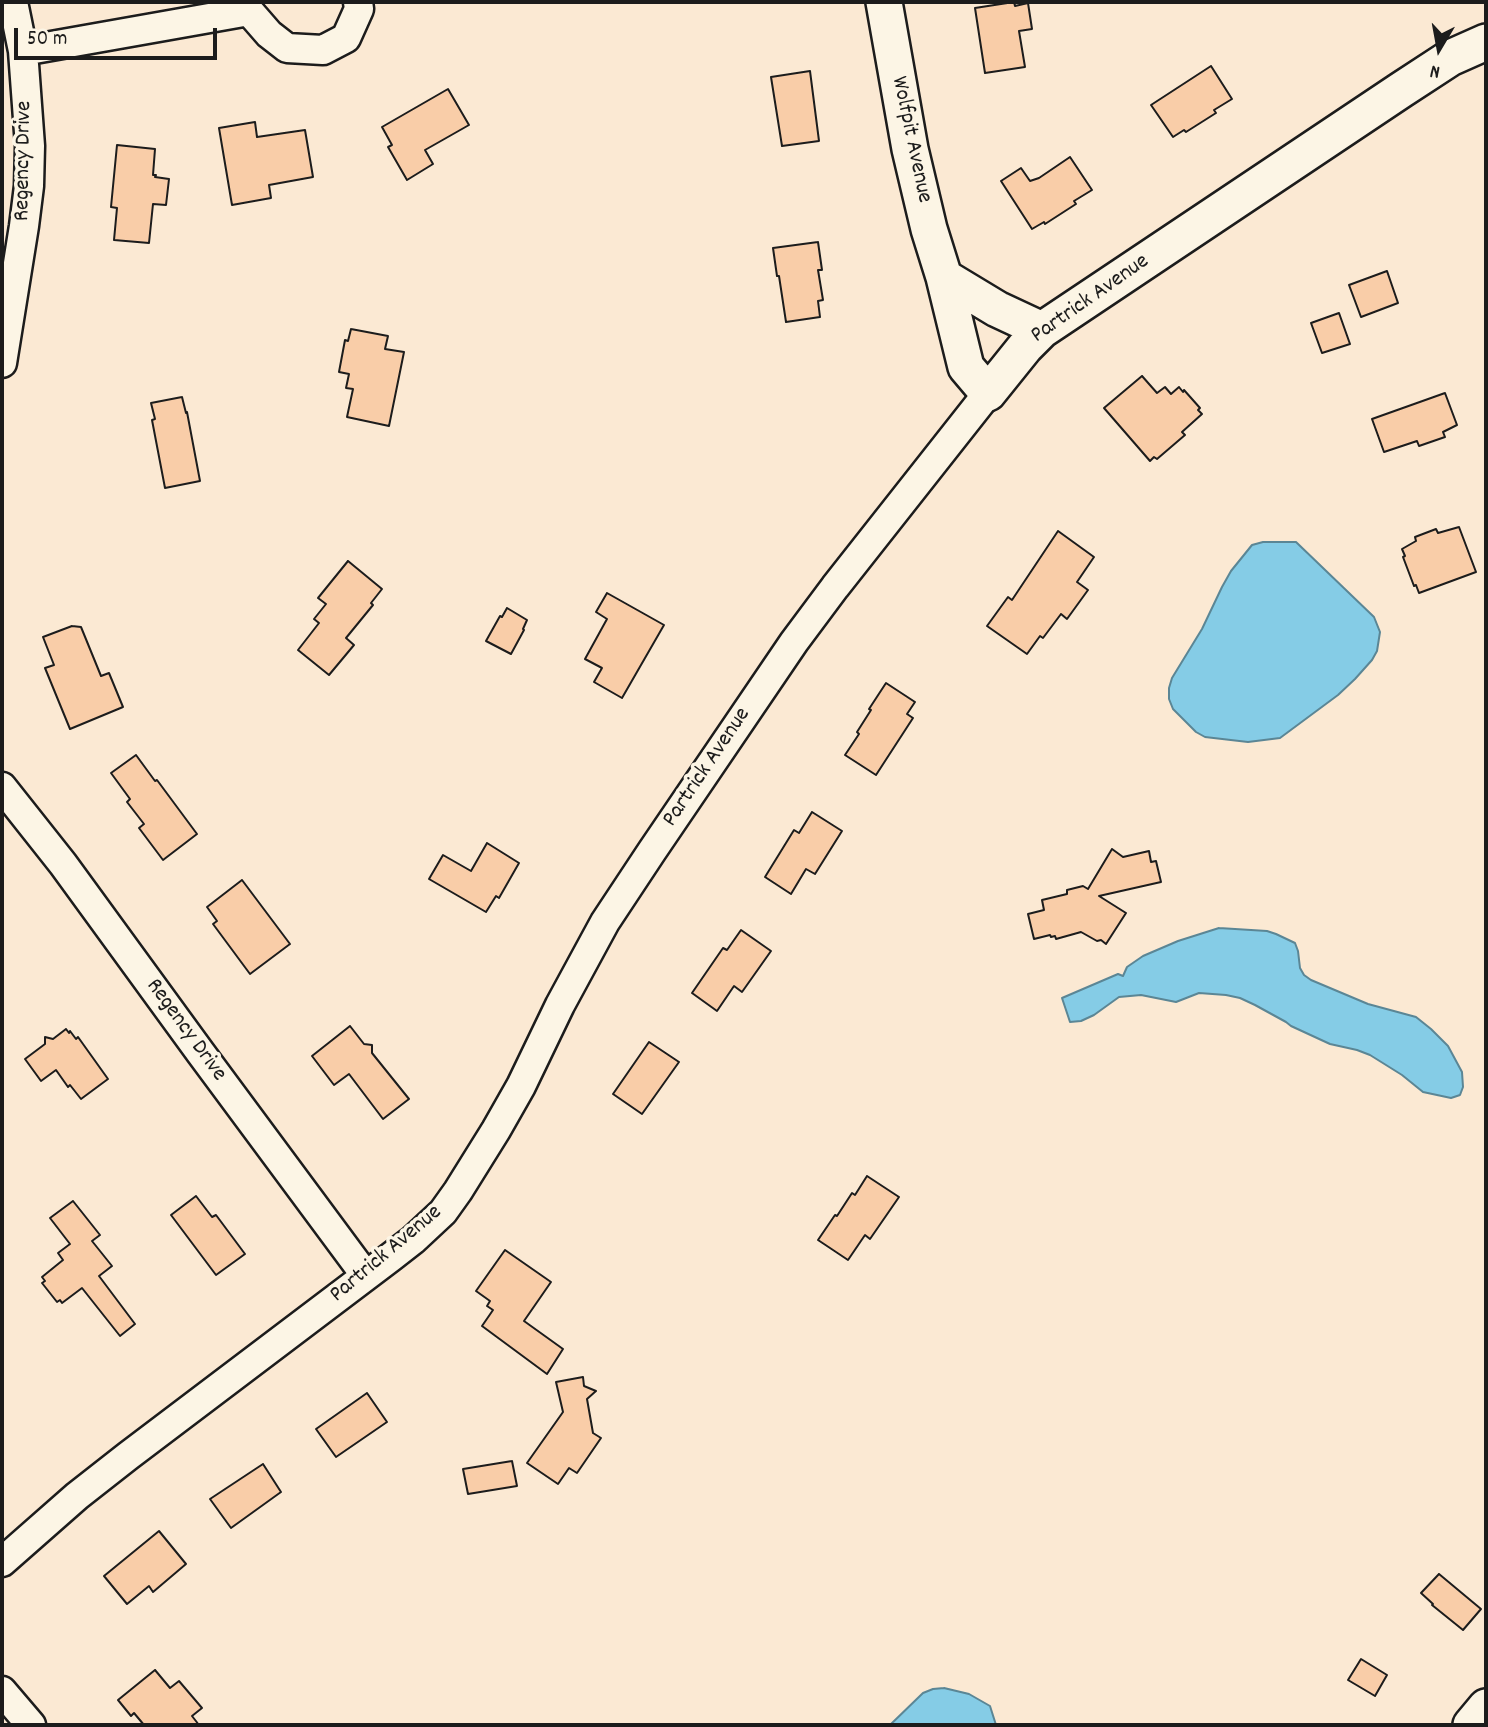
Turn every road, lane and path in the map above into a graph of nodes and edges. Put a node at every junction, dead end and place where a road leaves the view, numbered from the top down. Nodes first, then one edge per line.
1 (13, 2) edge
2 (358, 2) edge
3 (884, 2) edge
4 (250, 6) edge
5 (1486, 42) edge
6 (23, 51) junction
7 (944, 277) junction
8 (1042, 330) junction
9 (2, 363) edge
10 (988, 393) junction
11 (2, 787) edge
12 (366, 1276) junction
13 (2, 1562) edge
14 (2, 1691) edge
15 (1486, 1707) edge
16 (31, 1725) edge
17 (1471, 1725) edge

1 - 6 street, Regency Drive
2 - 4 street
3 - 7 street, Wolfpit Avenue
4 - 6 street
5 - 8 street, Partrick Avenue
6 - 9 street, Regency Drive
7 - 8 street
7 - 10 street, Wolfpit Avenue
8 - 10 street, Partrick Avenue
10 - 12 street, Partrick Avenue
11 - 12 street, Regency Drive
12 - 13 street, Partrick Avenue
14 - 16 street
15 - 17 street

